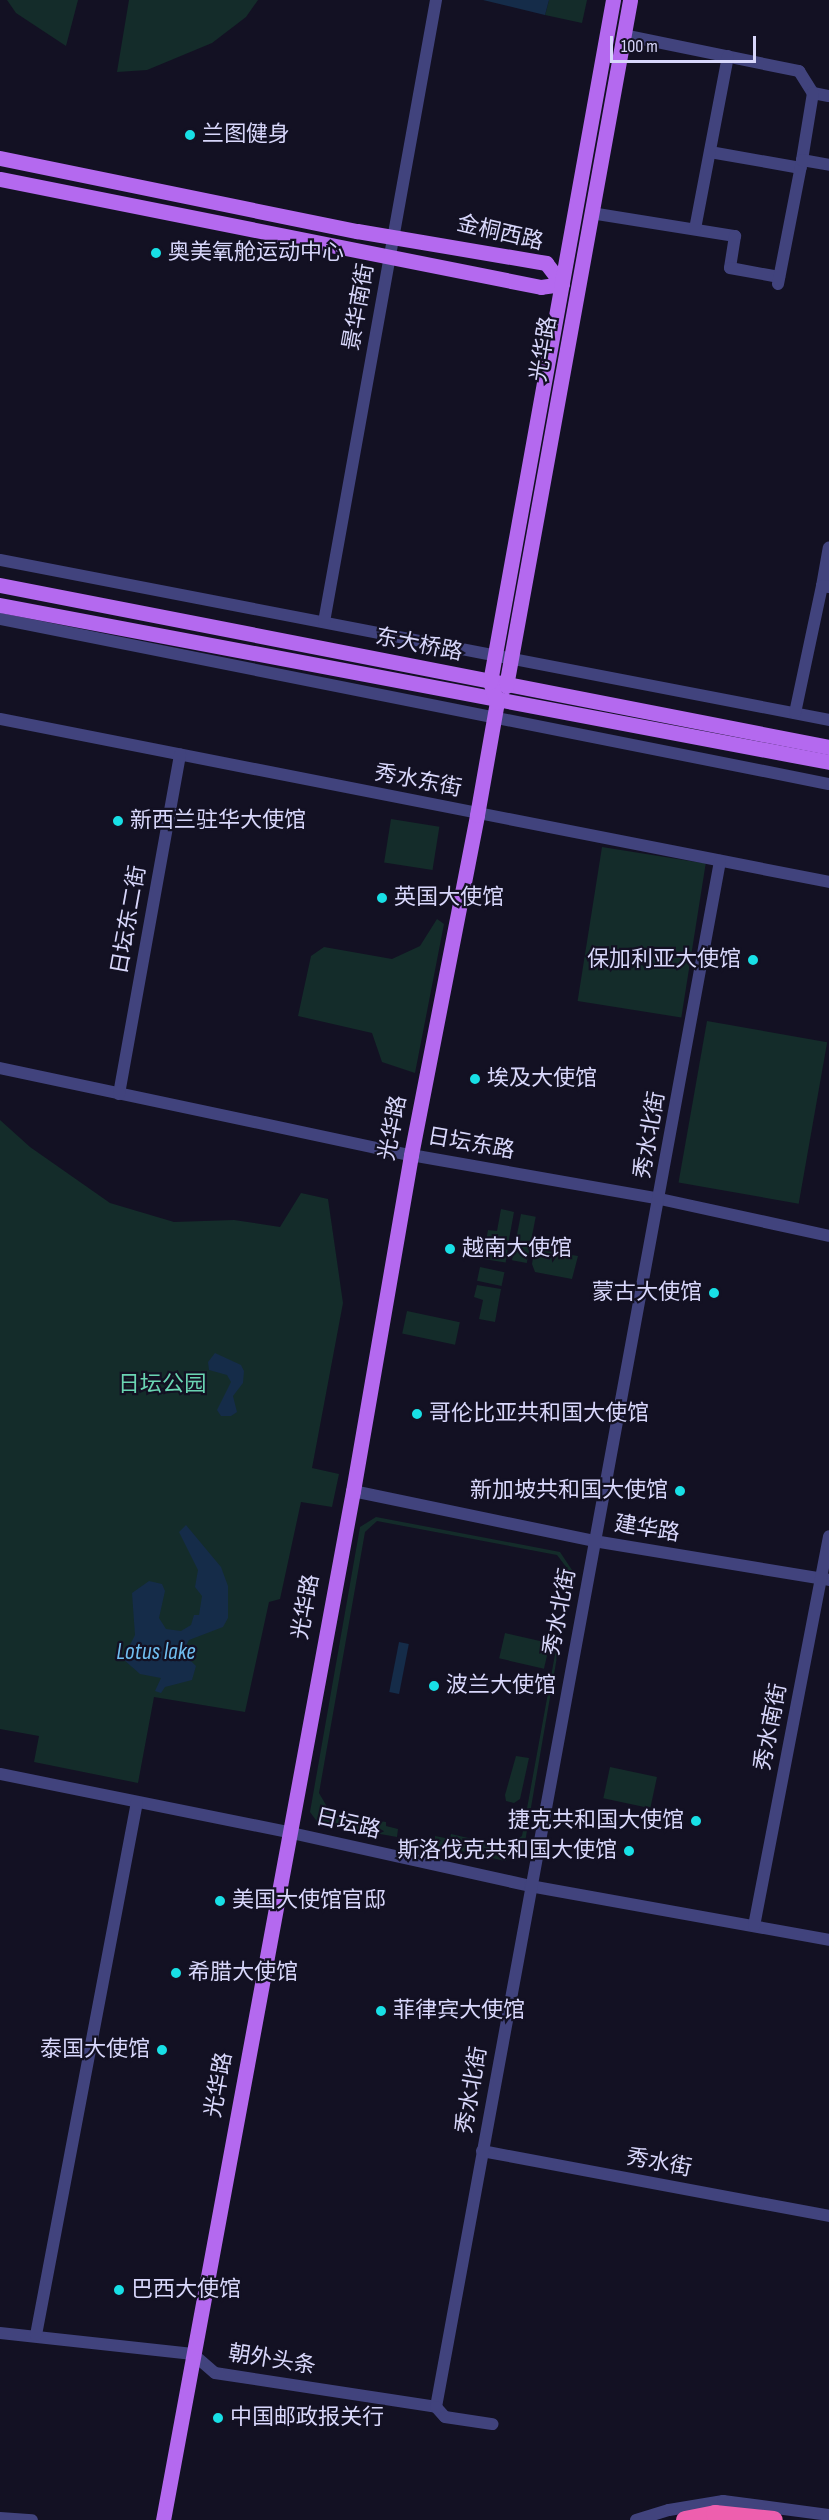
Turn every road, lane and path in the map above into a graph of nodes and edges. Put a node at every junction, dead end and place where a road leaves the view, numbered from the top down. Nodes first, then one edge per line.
1 (436, 0) edge
2 (613, 0) edge
3 (630, 0) edge
4 (623, 35) junction
5 (728, 56) junction
6 (813, 93) junction
7 (829, 96) edge
8 (710, 153) junction
9 (0, 158) edge
10 (801, 164) junction
11 (829, 165) edge
12 (0, 179) edge
13 (591, 213) junction
14 (695, 229) junction
15 (393, 235) junction
16 (389, 257) junction
17 (562, 284) junction
18 (829, 548) edge
19 (0, 560) edge
20 (0, 585) edge
21 (825, 587) edge
22 (0, 605) edge
23 (0, 620) edge
24 (324, 622) junction
25 (503, 656) junction
26 (490, 682) junction
27 (506, 686) junction
28 (494, 709) junction
29 (795, 713) junction
30 (0, 719) edge
31 (829, 720) edge
32 (829, 747) edge
33 (180, 754) junction
34 (829, 762) edge
35 (829, 784) edge
36 (477, 814) junction
37 (720, 861) junction
38 (829, 882) edge
39 (0, 1068) edge
40 (119, 1094) junction
41 (411, 1155) junction
42 (660, 1199) junction
43 (829, 1236) edge
44 (353, 1491) junction
45 (829, 1536) edge
46 (594, 1541) junction
47 (825, 1579) edge
48 (0, 1774) edge
49 (137, 1802) junction
50 (287, 1832) junction
51 (530, 1886) junction
52 (754, 1926) junction
53 (829, 1940) edge
54 (482, 2151) junction
55 (829, 2216) edge
56 (0, 2333) edge
57 (36, 2335) junction
58 (194, 2354) junction
59 (436, 2407) junction
60 (492, 2424) dead end
61 (829, 2514) edge
62 (0, 2518) edge
63 (766, 2519) edge
64 (32, 2520) edge
65 (163, 2520) edge
66 (636, 2520) edge
67 (685, 2520) edge

1 - 15 street, 景华南街
2 - 17 main road, 光华路
3 - 4 main road, 光华路
4 - 5 street
4 - 13 main road, 光华路
5 - 6 street
5 - 8 street
6 - 7 street
6 - 10 street
8 - 10 street
8 - 14 street
9 - 15 main road, 金桐西路
10 - 11 street
10 - 14 street
12 - 16 main road, 金桐西路
13 - 14 street
13 - 25 main road, 光华路
15 - 16 street, 景华南街
15 - 17 main road, 金桐西路
16 - 17 main road, 金桐西路
16 - 24 street, 景华南街
17 - 25 main road, 光华路
18 - 21 street
19 - 24 street
20 - 26 main road, 东大桥路
21 - 29 street
22 - 28 main road, 东大桥路
23 - 28 street
24 - 25 street
25 - 26 main road, 光华路
25 - 27 main road, 光华路
25 - 29 street
26 - 27 main road, 东大桥路
26 - 28 main road, 光华路
27 - 28 street, 光华路
27 - 32 main road, 东大桥路
28 - 34 main road, 东大桥路
28 - 35 street
28 - 36 main road, 光华路
29 - 31 street
30 - 33 street, 秀水东街
33 - 36 street, 秀水东街
33 - 40 street, 日坛东二街
36 - 37 street, 秀水东街
36 - 41 main road, 光华路
37 - 38 street, 秀水东街
37 - 42 street, 秀水北街
39 - 40 street, 日坛东路
40 - 41 street, 日坛东路
41 - 42 street, 日坛东路
41 - 44 main road, 光华路
42 - 43 street, 日坛东路
42 - 46 street, 秀水北街
44 - 46 street, 建华路
44 - 50 main road, 光华路
45 - 47 street, 秀水南街
46 - 47 street, 建华路
46 - 51 street, 秀水北街
47 - 52 street, 秀水南街
48 - 49 street, 日坛路
49 - 50 street, 日坛路
49 - 57 street
50 - 51 street, 日坛路
50 - 58 main road, 光华路
51 - 52 street, 日坛路
51 - 54 street, 秀水北街
52 - 53 street, 日坛路
54 - 55 street, 秀水街
54 - 59 street, 秀水北街
56 - 57 street
57 - 58 street
58 - 59 street, 朝外头条
58 - 65 main road, 光华路
59 - 60 street, 朝外头条
61 - 66 street
62 - 64 street
63 - 67 highway

